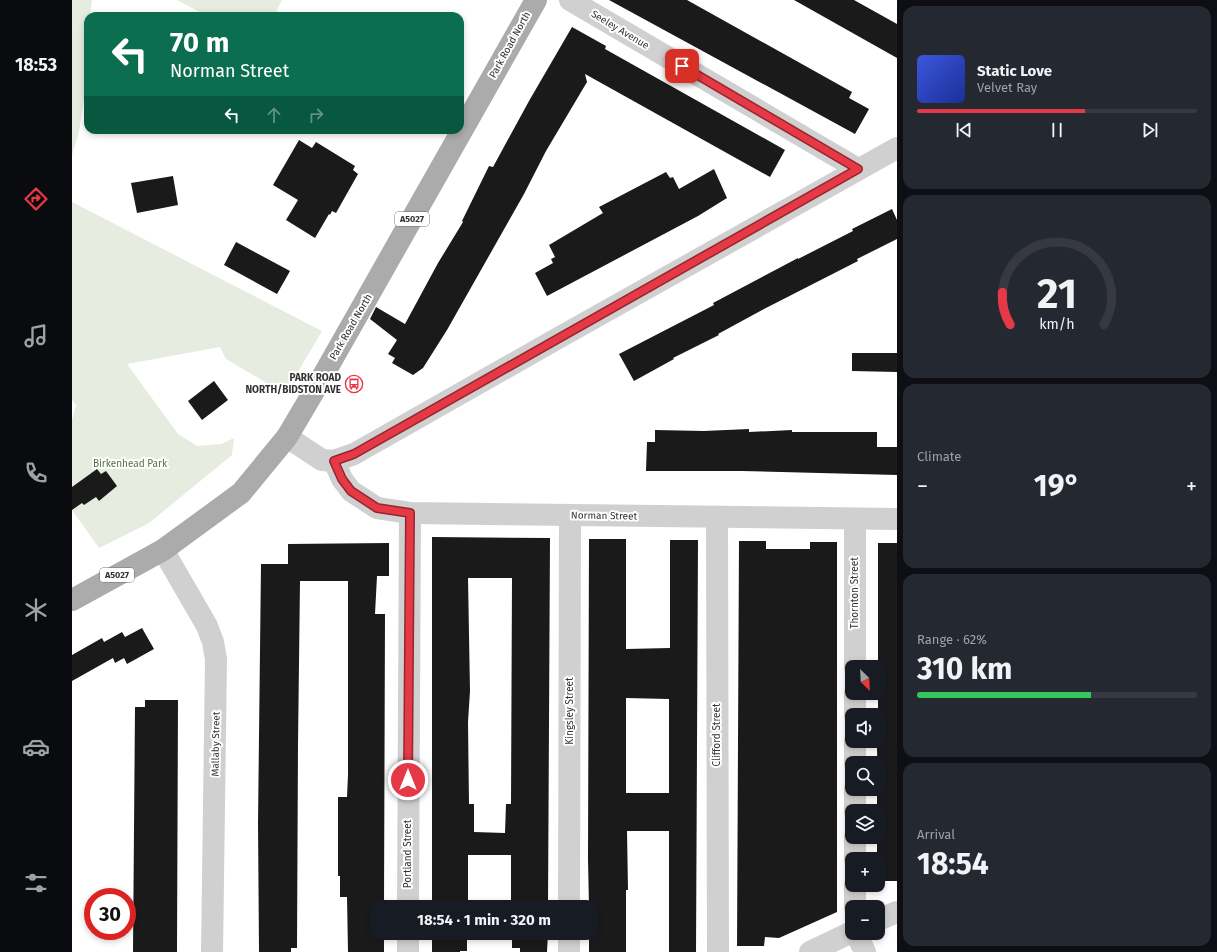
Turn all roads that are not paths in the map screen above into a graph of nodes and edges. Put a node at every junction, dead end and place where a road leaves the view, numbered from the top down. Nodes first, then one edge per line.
1 (536, 0) edge
2 (570, 0) edge
3 (464, 127) edge
4 (460, 134) edge
5 (897, 148) edge
6 (858, 169) junction
7 (286, 437) junction
8 (334, 461) junction
9 (410, 513) junction
10 (570, 515) junction
11 (717, 517) junction
12 (855, 519) junction
13 (897, 519) edge
14 (163, 550) junction
15 (72, 600) edge
16 (855, 660) edge
17 (408, 900) edge
18 (569, 900) edge
19 (897, 912) edge
20 (885, 917) edge
21 (845, 935) edge
22 (408, 940) edge
23 (569, 940) edge
24 (859, 940) edge
25 (212, 952) edge
26 (408, 952) edge
27 (569, 952) edge
28 (718, 952) edge
29 (810, 952) edge
30 (865, 952) edge

1 - 3 main road, Park Road North / A5027
2 - 6 street, Seeley Avenue
4 - 7 main road, Park Road North / A5027
5 - 6 street
6 - 8 street
7 - 8 street
7 - 14 main road, Park Road North / A5027
8 - 9 street, Norman Street
9 - 10 street, Norman Street
9 - 17 street, Portland Street
10 - 11 street, Norman Street
10 - 18 street, Kingsley Street
11 - 12 street, Norman Street
11 - 28 street, Clifford Street
12 - 13 street, Norman Street
12 - 16 street, Thornton Street
14 - 15 main road, Park Road North / A5027
14 - 25 street, Mallaby Street
19 - 20 street
21 - 29 street
22 - 26 street
23 - 27 street
24 - 30 street

